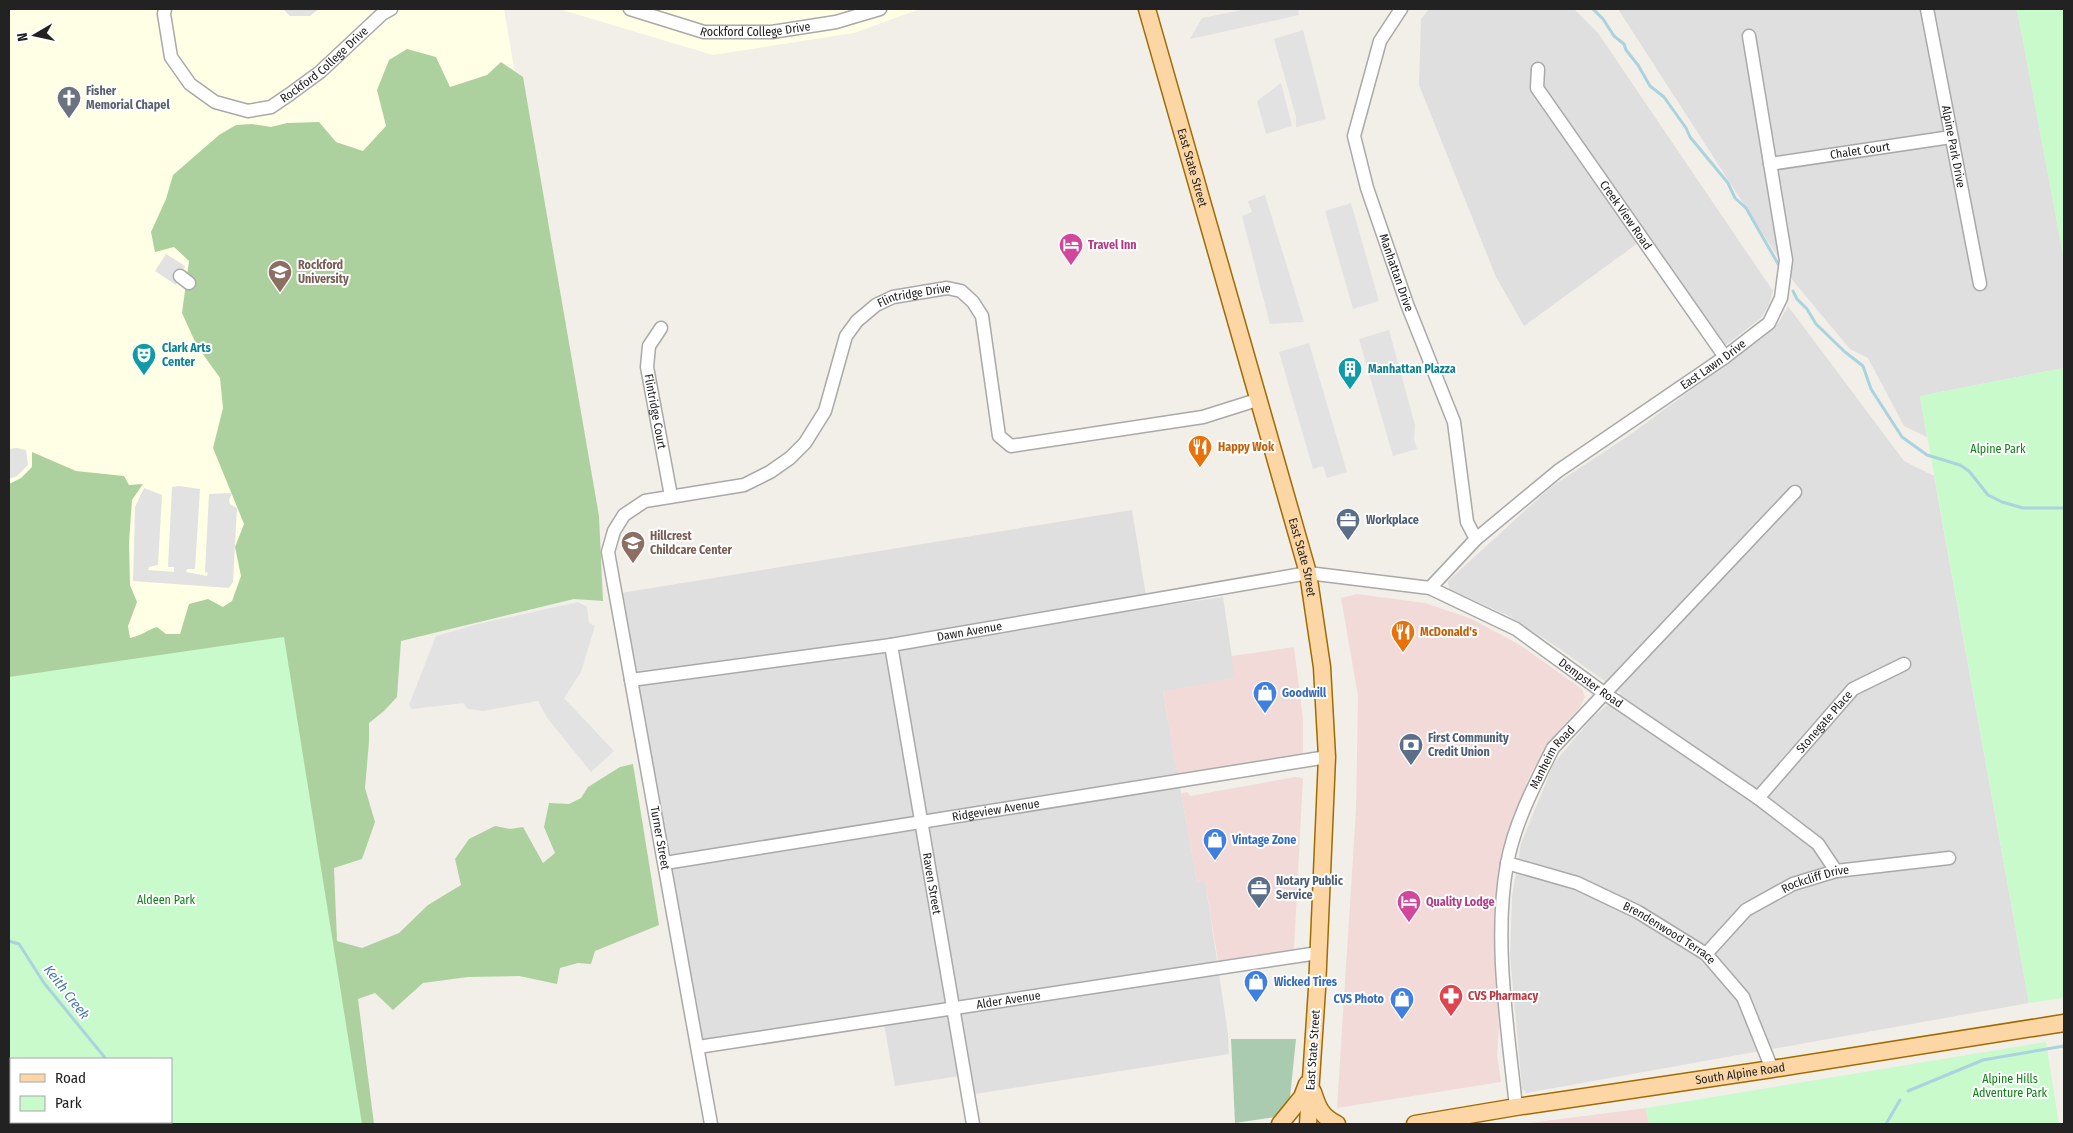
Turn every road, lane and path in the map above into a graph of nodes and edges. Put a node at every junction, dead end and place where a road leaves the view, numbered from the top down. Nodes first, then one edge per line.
1 (165, 9) edge
2 (391, 9) edge
3 (630, 9) edge
4 (880, 9) edge
5 (1147, 9) edge
6 (1401, 9) edge
7 (1927, 9) edge
8 (1748, 36) dead end
9 (1538, 69) dead end
10 (1950, 137) junction
11 (1770, 164) junction
12 (1980, 284) dead end
13 (661, 328) dead end
14 (1725, 357) junction
15 (1260, 399) junction
16 (1795, 492) dead end
17 (671, 496) junction
18 (1476, 539) junction
19 (608, 552) joint
20 (1308, 573) junction
21 (1430, 588) junction
22 (891, 645) junction
23 (1904, 664) dead end
24 (631, 680) junction
25 (1604, 692) junction
26 (1327, 757) junction
27 (1758, 798) junction
28 (920, 822) junction
29 (1949, 858) dead end
30 (665, 863) junction
31 (1507, 863) junction
32 (1836, 871) junction
33 (1318, 953) junction
34 (1706, 954) junction
35 (954, 1007) junction
36 (2064, 1023) edge
37 (698, 1047) junction
38 (1772, 1069) junction
39 (1311, 1075) junction
40 (1516, 1106) junction
41 (711, 1124) edge
42 (973, 1124) edge
43 (1280, 1124) edge
44 (1308, 1124) edge
45 (1337, 1124) edge
46 (1415, 1124) edge

1 - 2 street, Rockford College Drive
3 - 4 street, Rockford College Drive
5 - 15 main road, East State Street
6 - 18 street, Manhattan Drive
7 - 10 street, Alpine Park Drive
8 - 11 street, East Lawn Drive
9 - 14 street, Creek View Road
10 - 11 street, Chalet Court
10 - 12 street, Alpine Park Drive
11 - 14 street, East Lawn Drive
13 - 17 street, Flintridge Court
14 - 18 street, East Lawn Drive
15 - 17 street, Flintridge Drive
15 - 20 main road, East State Street
16 - 25 street, Manheim Road
17 - 19 street, Flintridge Drive
18 - 21 street, East Lawn Drive
19 - 24 street, Turner Street
20 - 21 street, Dempster Road
20 - 22 street, Dawn Avenue
20 - 26 main road, East State Street
21 - 25 street, Dempster Road
22 - 24 street, Dawn Avenue
22 - 28 street, Raven Street
23 - 27 street, Stonegate Place
24 - 30 street, Turner Street
25 - 27 street, Dempster Road
25 - 31 street, Manheim Road
26 - 28 street, Ridgeview Avenue
26 - 33 main road, East State Street
27 - 32 street, Dempster Road
28 - 30 street, Ridgeview Avenue
28 - 35 street, Raven Street
29 - 32 street, Rockcliff Drive
30 - 37 street, Turner Street
31 - 34 street, Brendenwood Terrace
31 - 40 street, Manheim Road
32 - 34 street, Rockcliff Drive
33 - 35 street, Alder Avenue
33 - 39 main road, East State Street
34 - 38 street, Brendenwood Terrace
35 - 37 street, Alder Avenue
35 - 42 street, Raven Street
36 - 38 main road, South Alpine Road
37 - 41 street, Turner Street
38 - 40 main road, South Alpine Road
39 - 43 main road
39 - 44 main road, East State Street
39 - 45 main road
40 - 46 main road, South Alpine Road

